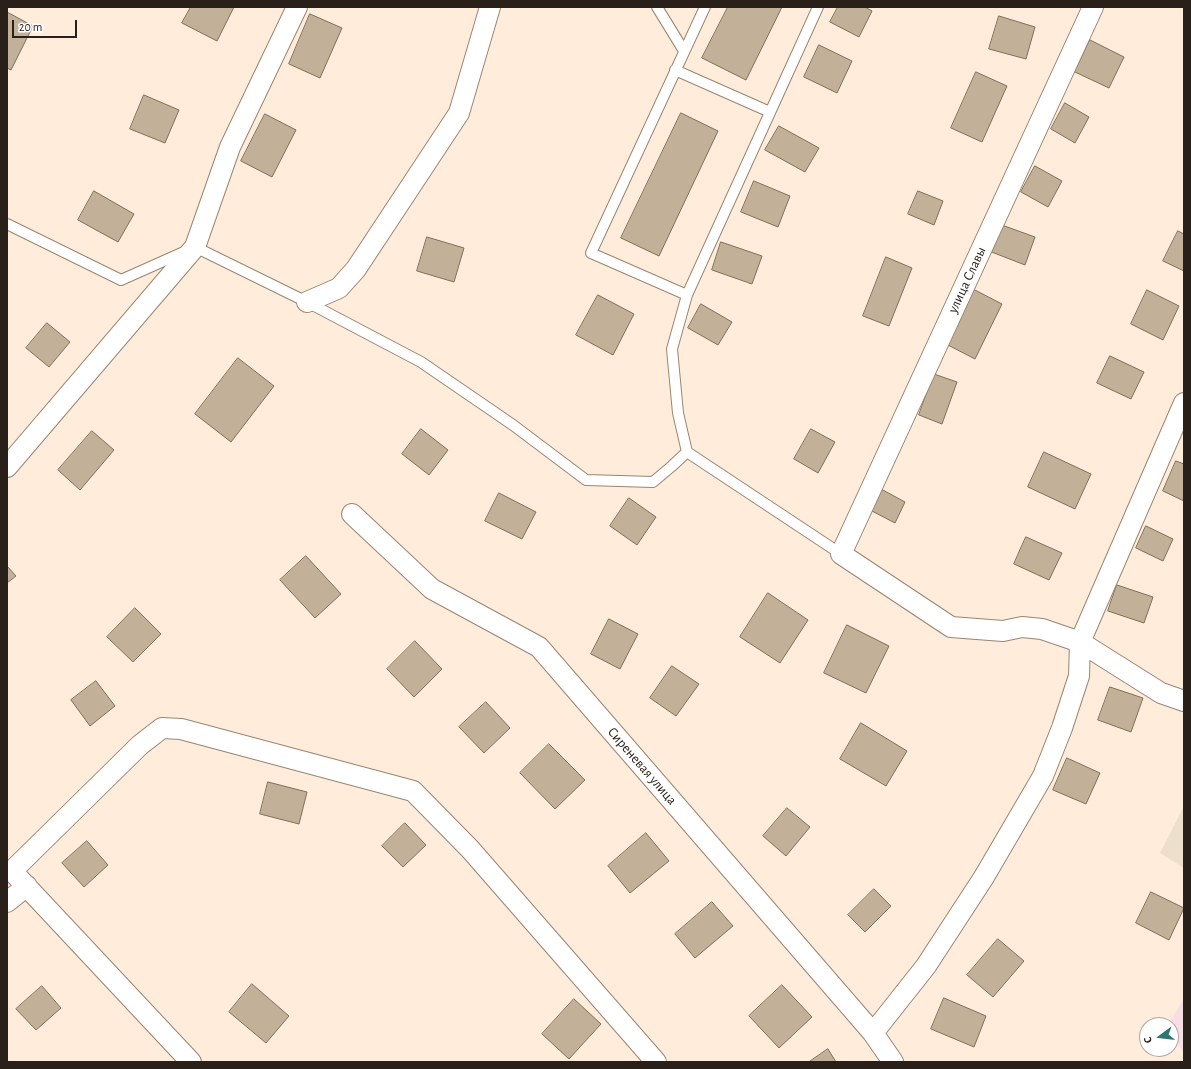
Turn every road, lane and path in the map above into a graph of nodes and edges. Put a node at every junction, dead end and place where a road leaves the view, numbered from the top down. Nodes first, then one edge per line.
1 (296, 7) edge
2 (490, 7) edge
3 (657, 7) edge
4 (705, 7) edge
5 (818, 7) edge
6 (1093, 7) edge
7 (684, 51) junction
8 (675, 70) junction
9 (770, 112) junction
10 (7, 224) edge
11 (195, 247) junction
12 (687, 295) junction
13 (307, 302) junction
14 (1184, 403) edge
15 (686, 452) junction
16 (7, 467) edge
17 (352, 514) dead end
18 (841, 554) junction
19 (1080, 642) junction
20 (1184, 701) edge
21 (27, 886) junction
22 (7, 902) edge
23 (872, 1033) junction
24 (191, 1062) edge
25 (656, 1062) edge
26 (893, 1062) edge

1 - 11 street
2 - 13 street
3 - 7 lane
4 - 7 lane
5 - 9 lane
6 - 18 street, улица Славы
7 - 8 lane
8 - 9 lane
8 - 12 lane
9 - 12 lane
10 - 11 lane
11 - 13 lane
11 - 16 street
12 - 15 lane
13 - 15 lane
14 - 19 street
15 - 18 lane
17 - 23 street, Сиреневая улица
18 - 19 street
19 - 20 street
19 - 23 street
21 - 22 street
21 - 24 street
21 - 25 street
23 - 26 street, Сиреневая улица

